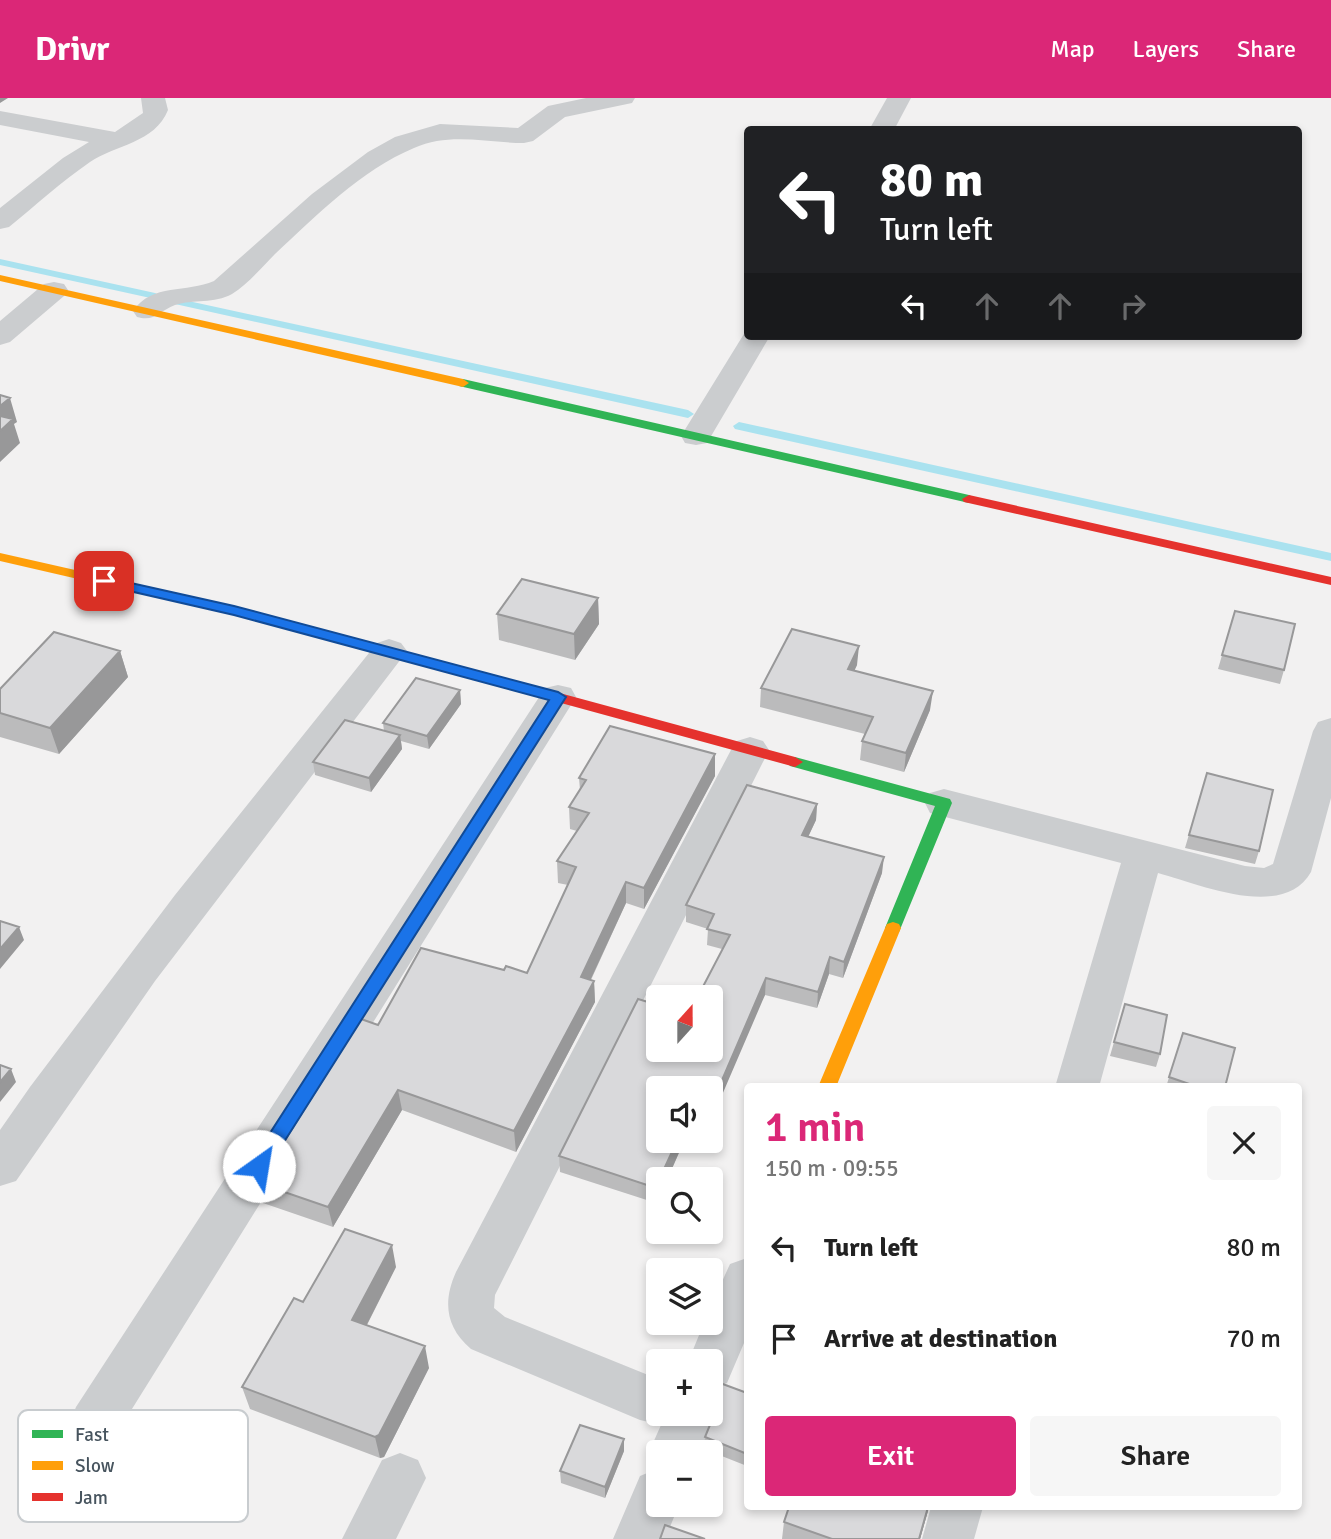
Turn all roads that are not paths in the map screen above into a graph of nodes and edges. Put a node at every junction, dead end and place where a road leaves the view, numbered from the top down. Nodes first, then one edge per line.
1 (153, 98) edge
2 (623, 98) edge
3 (898, 98) edge
4 (0, 118) edge
5 (883, 126) edge
6 (119, 140) junction
7 (0, 221) edge
8 (0, 278) edge
9 (54, 290) junction
10 (147, 311) junction
11 (0, 337) edge
12 (754, 340) edge
13 (696, 436) junction
14 (0, 557) edge
15 (1331, 581) edge
16 (389, 651) junction
17 (558, 697) junction
18 (1331, 731) edge
19 (750, 750) junction
20 (944, 803) junction
21 (1143, 855) junction
22 (829, 1083) edge
23 (1078, 1083) edge
24 (0, 1167) edge
25 (744, 1286) edge
26 (718, 1349) edge
27 (646, 1405) edge
28 (103, 1410) edge
29 (400, 1478) dead end
30 (956, 1510) edge
31 (648, 1517) edge
32 (368, 1539) edge
33 (639, 1539) edge
34 (948, 1539) edge

1 - 6 street
2 - 10 street
3 - 5 street
4 - 6 street
6 - 7 street
8 - 9 street
9 - 10 street
9 - 11 street
10 - 13 street
12 - 13 street
13 - 15 street
14 - 16 street
16 - 17 street
16 - 24 street
17 - 19 street
17 - 28 street
18 - 21 street
19 - 20 street
19 - 27 street
20 - 21 street
20 - 22 street
21 - 23 street
25 - 26 street
29 - 32 street
30 - 34 street
31 - 33 street

